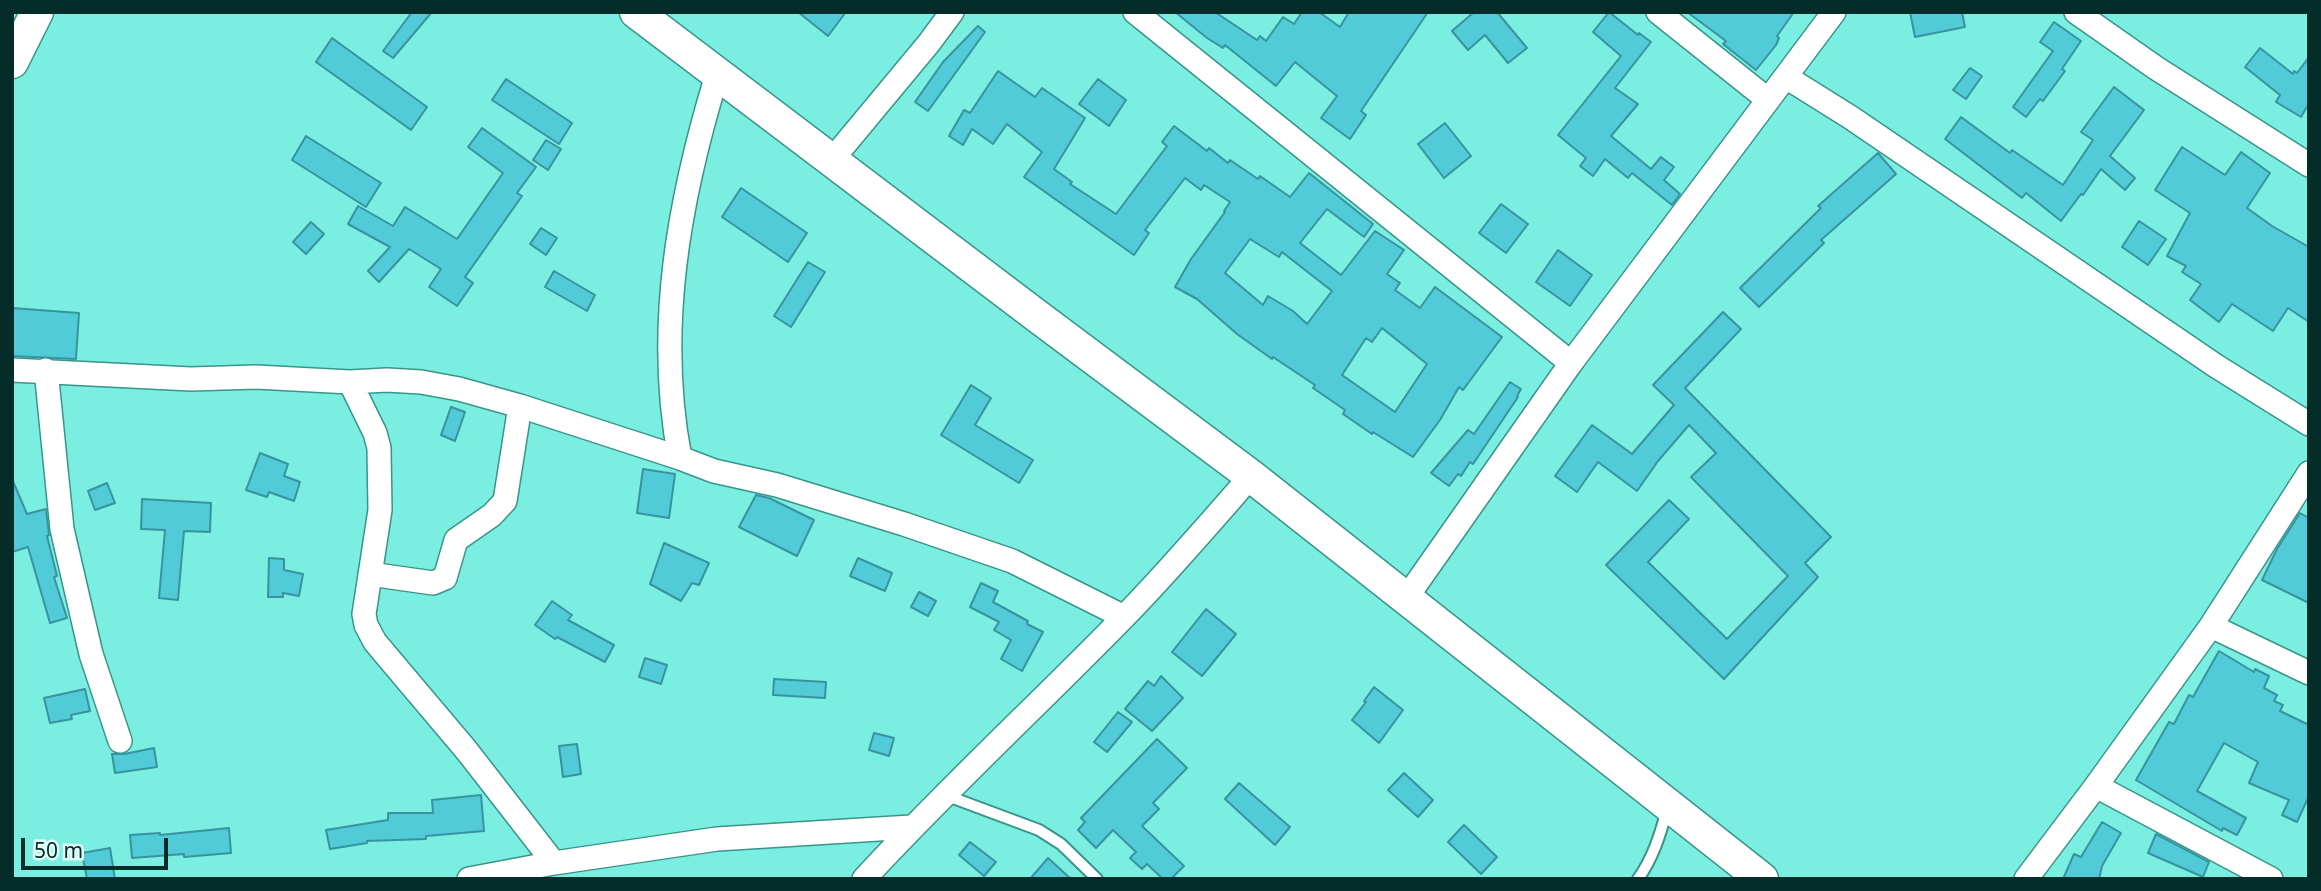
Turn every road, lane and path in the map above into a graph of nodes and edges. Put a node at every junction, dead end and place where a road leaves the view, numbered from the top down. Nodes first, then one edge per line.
1 (37, 12) edge
2 (636, 12) edge
3 (952, 12) edge
4 (1135, 12) edge
5 (1658, 12) edge
6 (1834, 12) edge
7 (2076, 12) edge
8 (12, 62) edge
9 (717, 75) junction
10 (1786, 77) junction
11 (1767, 99) junction
12 (831, 161) junction
13 (2309, 165) edge
14 (1571, 363) junction
15 (12, 370) edge
16 (47, 370) junction
17 (350, 382) junction
18 (520, 406) junction
19 (2309, 424) edge
20 (680, 457) junction
21 (2309, 472) edge
22 (1251, 476) junction
23 (370, 574) junction
24 (1406, 597) junction
25 (1124, 617) junction
26 (2211, 626) junction
27 (2309, 673) edge
28 (120, 741) dead end
29 (2096, 786) junction
30 (945, 795) junction
31 (1669, 804) junction
32 (911, 827) junction
33 (554, 863) junction
34 (469, 879) edge
35 (864, 879) edge
36 (1097, 879) edge
37 (1638, 879) edge
38 (1762, 879) edge
39 (2026, 879) edge
40 (2271, 879) edge

1 - 8 street
2 - 9 street
3 - 12 street
4 - 14 street
5 - 11 street
6 - 10 street
7 - 13 street
9 - 12 street
9 - 20 street
10 - 11 street
10 - 19 street
11 - 14 street
12 - 22 street
14 - 24 street
15 - 16 street
16 - 17 street
16 - 28 street
17 - 18 street
17 - 23 street
18 - 20 street
18 - 23 street
20 - 25 street
21 - 26 street
22 - 24 street
22 - 25 street
23 - 33 street
24 - 31 street
25 - 30 street
26 - 27 street
26 - 29 street
29 - 39 street
29 - 40 street
30 - 32 street
30 - 36 lane
31 - 37 lane
31 - 38 street
32 - 33 street
32 - 35 street
33 - 34 street

